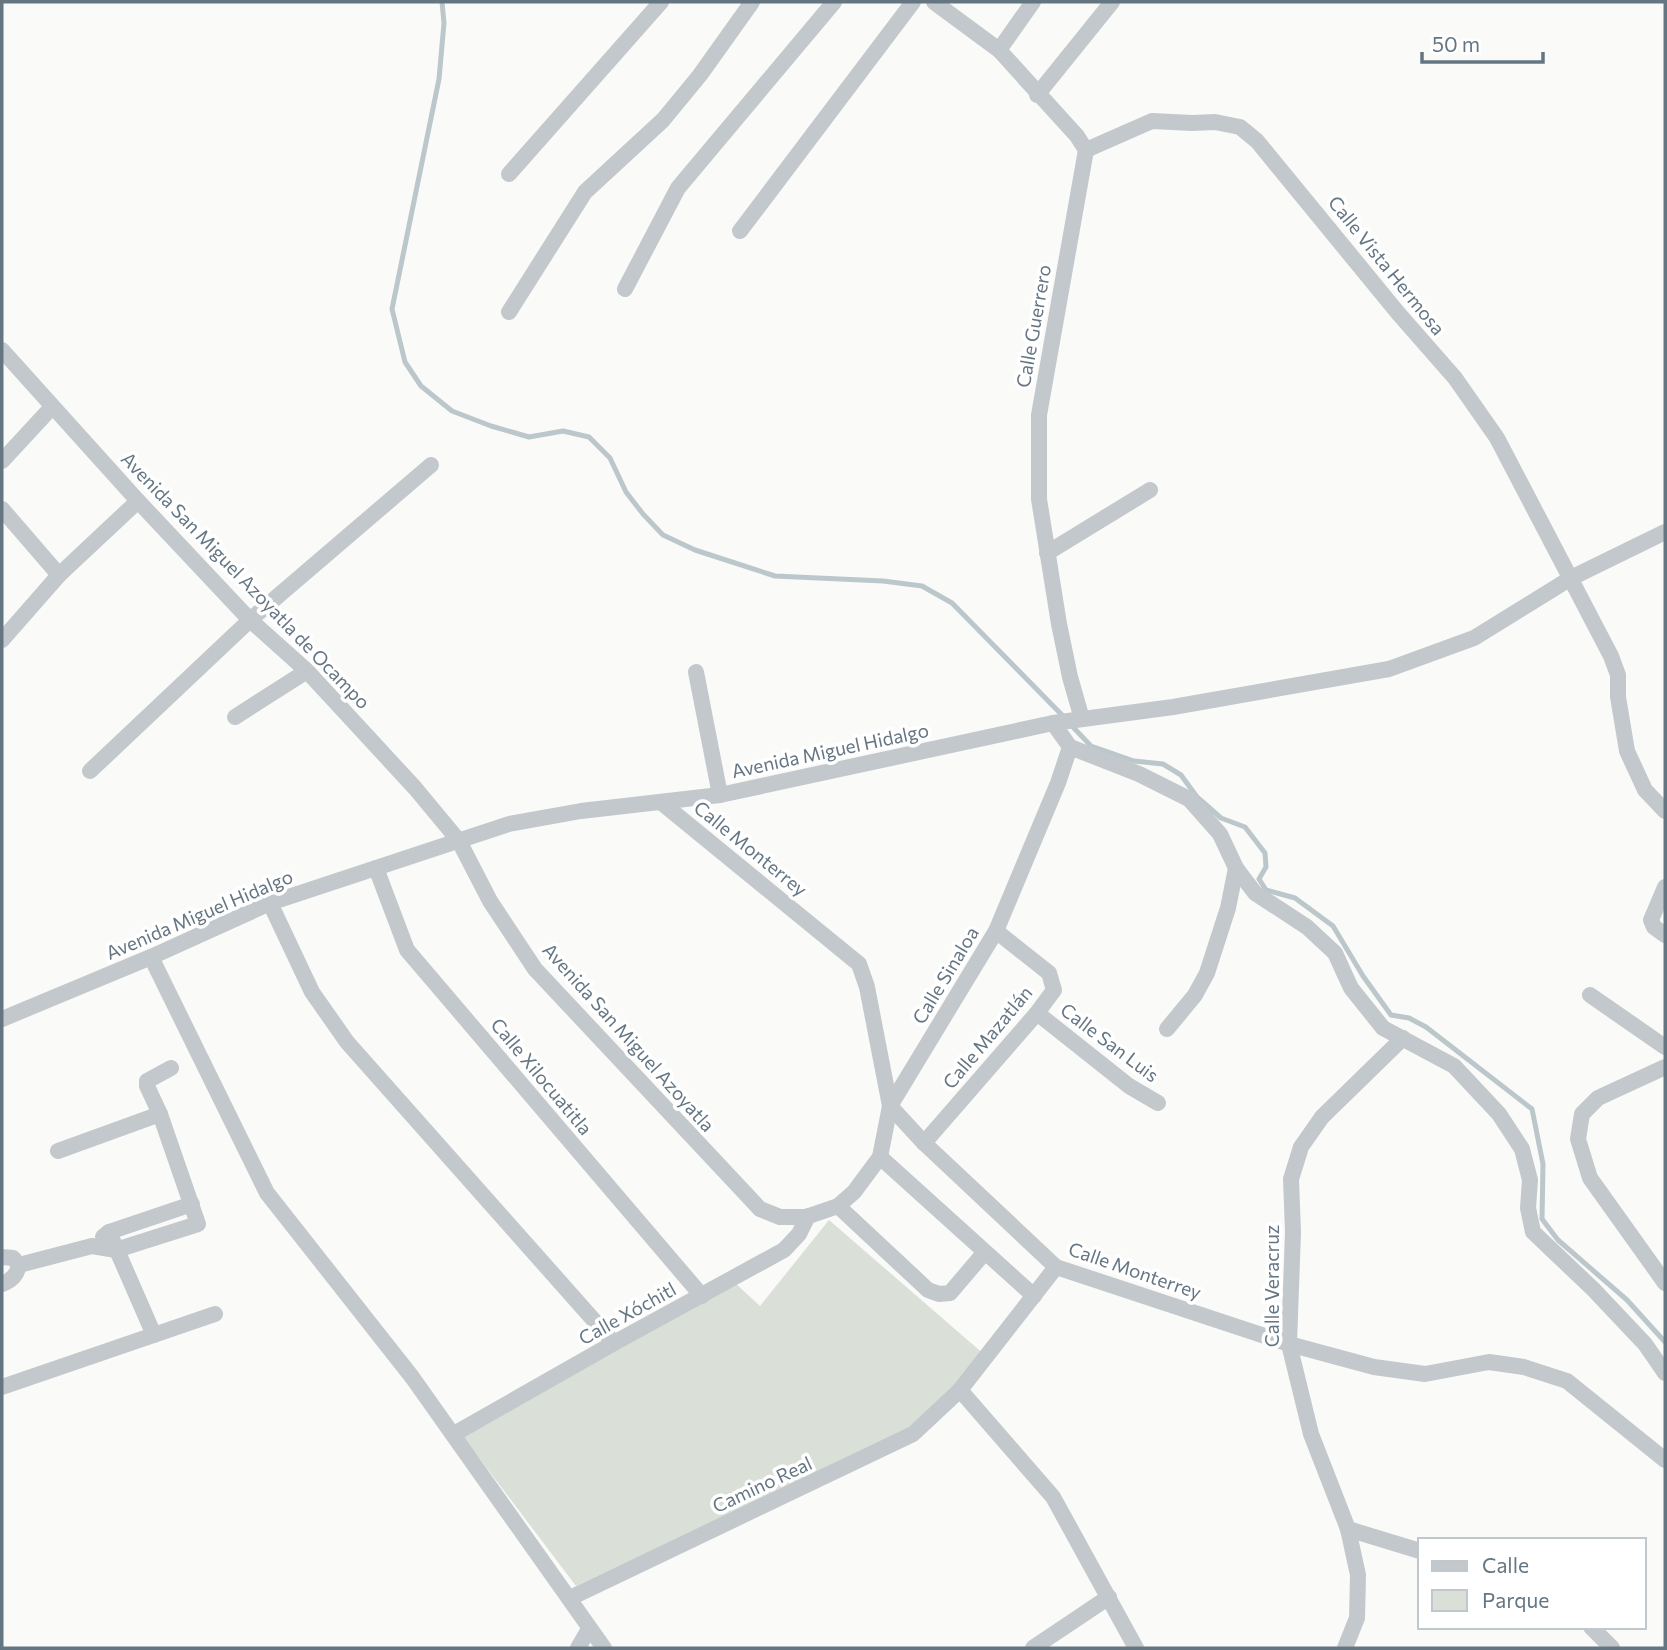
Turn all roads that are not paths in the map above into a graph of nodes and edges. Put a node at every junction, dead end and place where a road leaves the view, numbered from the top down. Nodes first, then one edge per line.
1 (661, 2) edge
2 (752, 2) edge
3 (834, 2) edge
4 (913, 2) edge
5 (934, 2) edge
6 (1033, 2) edge
7 (1112, 2) edge
8 (999, 50) junction
9 (1037, 94) junction
10 (1086, 150) junction
11 (509, 174) dead end
12 (740, 231) dead end
13 (625, 289) dead end
14 (509, 312) dead end
15 (2, 350) edge
16 (52, 407) junction
17 (2, 461) edge
18 (431, 465) dead end
19 (1150, 490) dead end
20 (138, 501) junction
21 (2, 509) edge
22 (1665, 532) edge
23 (1047, 553) junction
24 (60, 575) junction
25 (1571, 578) junction
26 (250, 620) junction
27 (3, 637) edge
28 (307, 671) junction
29 (696, 672) dead end
30 (235, 717) dead end
31 (1082, 719) junction
32 (1053, 723) junction
33 (1070, 747) junction
34 (90, 771) dead end
35 (720, 795) junction
36 (662, 803) junction
37 (1665, 811) edge
38 (459, 841) junction
39 (376, 868) junction
40 (1236, 868) junction
41 (1665, 887) edge
42 (270, 903) junction
43 (996, 931) junction
44 (1665, 935) edge
45 (151, 957) junction
46 (1590, 995) dead end
47 (1037, 1013) junction
48 (2, 1019) edge
49 (1167, 1029) dead end
50 (1403, 1038) junction
51 (1665, 1047) edge
52 (1665, 1067) edge
53 (172, 1068) dead end
54 (1158, 1103) dead end
55 (890, 1106) junction
56 (160, 1114) junction
57 (924, 1143) junction
58 (58, 1151) dead end
59 (880, 1157) junction
60 (192, 1204) junction
61 (838, 1206) junction
62 (807, 1217) junction
63 (109, 1232) junction
64 (92, 1247) junction
65 (116, 1250) junction
66 (985, 1252) junction
67 (2, 1257) edge
68 (19, 1265) junction
69 (1056, 1267) junction
70 (1665, 1283) edge
71 (2, 1284) edge
72 (702, 1296) junction
73 (1034, 1296) junction
74 (215, 1314) dead end
75 (154, 1335) junction
76 (614, 1343) junction
77 (1289, 1344) junction
78 (1665, 1373) edge
79 (2, 1387) edge
80 (960, 1390) junction
81 (454, 1434) junction
82 (1665, 1460) edge
83 (1348, 1529) junction
84 (1418, 1550) edge
85 (1109, 1597) junction
86 (570, 1598) junction
87 (589, 1629) junction
88 (1593, 1629) edge
89 (578, 1648) edge
90 (604, 1648) edge
91 (1034, 1648) edge
92 (1136, 1648) edge
93 (1345, 1648) edge
94 (1612, 1648) edge

1 - 11 street
2 - 14 street
3 - 13 street
4 - 12 street
5 - 8 street
6 - 8 street
7 - 9 street
8 - 9 street
9 - 10 street
10 - 23 street, Calle Guerrero
10 - 25 street, Calle Vista Hermosa
15 - 16 street, Avenida San Miguel Azoyatla de Ocampo
16 - 17 street
16 - 20 street, Avenida San Miguel Azoyatla de Ocampo
18 - 26 street
19 - 23 street
20 - 24 street
20 - 26 street, Avenida San Miguel Azoyatla de Ocampo
21 - 24 street
22 - 25 street, Avenida Miguel Hidalgo
23 - 31 street, Calle Guerrero
24 - 27 street
25 - 31 street, Avenida Miguel Hidalgo
25 - 37 street, Calle Vista Hermosa
26 - 28 street, Avenida San Miguel Azoyatla de Ocampo
26 - 34 street
28 - 30 street
28 - 38 street, Avenida San Miguel Azoyatla de Ocampo
29 - 35 street
31 - 32 street, Avenida Miguel Hidalgo
32 - 33 street
32 - 35 street, Avenida Miguel Hidalgo
33 - 40 street
33 - 43 street, Calle Sinaloa
35 - 36 street, Avenida Miguel Hidalgo
36 - 38 street, Avenida Miguel Hidalgo
36 - 55 street, Calle Monterrey
38 - 39 street, Avenida Miguel Hidalgo
38 - 62 street, Avenida San Miguel Azoyatla
39 - 42 street, Avenida Miguel Hidalgo
39 - 72 street, Calle Xilocuatitla
40 - 49 street
40 - 50 street
41 - 44 street
42 - 45 street, Avenida Miguel Hidalgo
42 - 76 street
43 - 47 street, Calle Mazatlán
43 - 55 street, Calle Sinaloa
45 - 48 street, Avenida Miguel Hidalgo
45 - 81 street
46 - 51 street
47 - 54 street, Calle San Luis
47 - 57 street, Calle Mazatlán
50 - 77 street, Calle Veracruz
50 - 78 street
52 - 70 street
53 - 56 street
55 - 57 street, Calle Monterrey
55 - 59 street, Calle Sinaloa
56 - 58 street
56 - 60 street
57 - 69 street, Calle Monterrey
59 - 61 street, Calle Sinaloa
59 - 66 street
60 - 63 street
60 - 65 street
61 - 62 street, Calle Sinaloa
61 - 66 street
62 - 72 street, Calle Xóchitl
63 - 64 street
63 - 65 street
64 - 65 street
64 - 68 street
65 - 75 street
66 - 73 street
67 - 68 street
68 - 71 street
69 - 73 street, Camino Real
69 - 77 street, Calle Monterrey
72 - 76 street, Calle Xóchitl
73 - 80 street, Camino Real
74 - 75 street
75 - 79 street
76 - 81 street, Calle Xóchitl
77 - 82 street, Calle Monterrey
77 - 83 street, Calle Veracruz
80 - 85 street
80 - 86 street, Camino Real
81 - 86 street
83 - 84 street
83 - 93 street, Calle Veracruz
85 - 91 street
85 - 92 street
86 - 87 street
87 - 89 street
87 - 90 street
88 - 94 street

